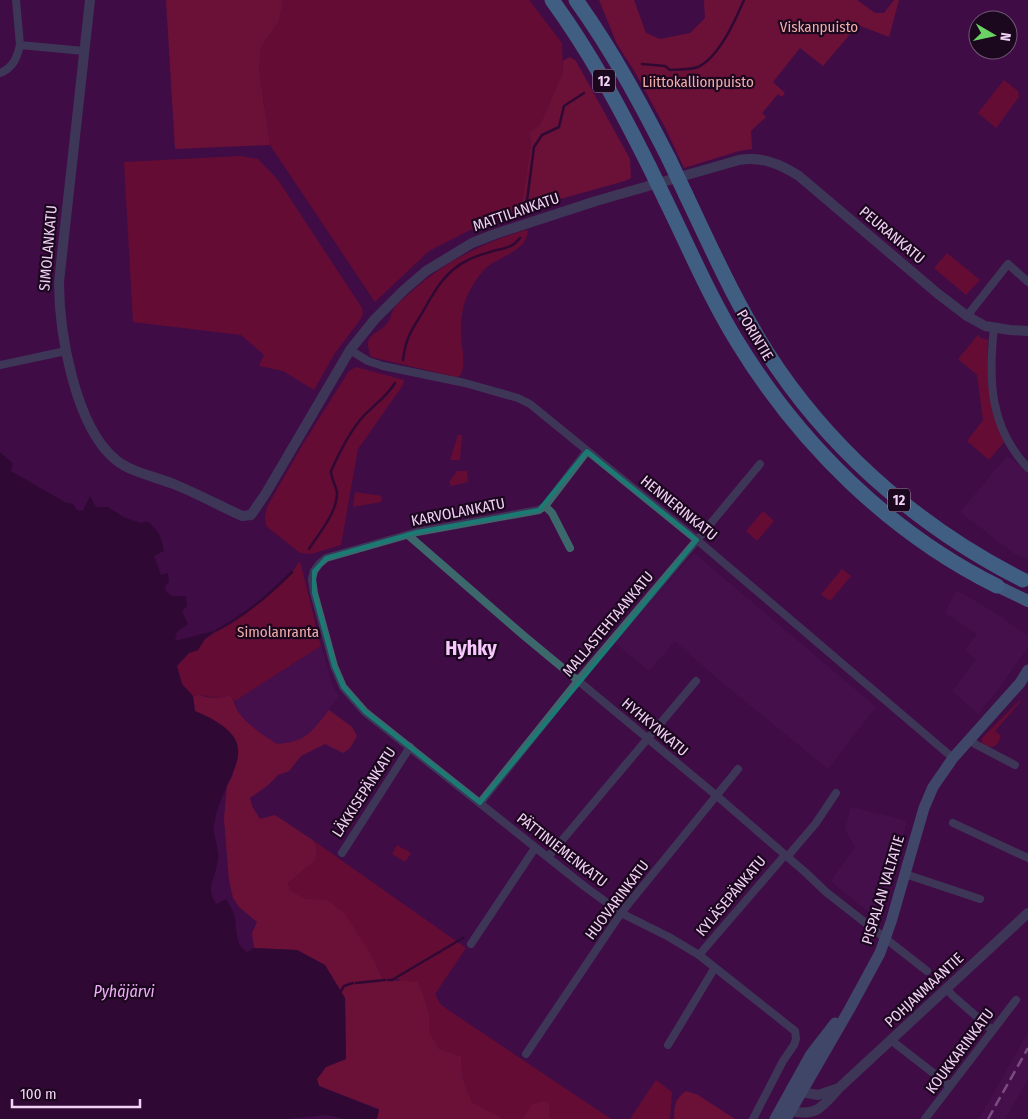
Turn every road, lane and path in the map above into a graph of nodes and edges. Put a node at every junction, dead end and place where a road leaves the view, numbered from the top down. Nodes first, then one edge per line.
1 (16, 0) edge
2 (90, 0) edge
3 (552, 0) edge
4 (576, 0) edge
5 (20, 45) junction
6 (84, 51) junction
7 (0, 73) edge
8 (738, 160) joint
9 (1028, 282) edge
10 (967, 316) junction
11 (994, 328) junction
12 (1028, 332) edge
13 (350, 350) junction
14 (66, 351) junction
15 (0, 365) edge
16 (587, 450) junction
17 (760, 464) dead end
18 (1028, 468) edge
19 (545, 506) junction
20 (251, 514) joint
21 (408, 535) junction
22 (697, 540) junction
23 (570, 548) dead end
24 (314, 571) joint
25 (1025, 581) edge
26 (997, 586) joint
27 (1028, 601) edge
28 (1028, 670) edge
29 (1024, 679) edge
30 (578, 680) junction
31 (696, 681) dead end
32 (647, 739) junction
33 (970, 739) junction
34 (410, 747) junction
35 (953, 758) junction
36 (1015, 764) dead end
37 (738, 769) dead end
38 (836, 793) dead end
39 (717, 796) junction
40 (480, 803) junction
41 (953, 823) dead end
42 (535, 848) junction
43 (342, 853) dead end
44 (786, 856) junction
45 (548, 857) junction
46 (1028, 858) edge
47 (905, 874) junction
48 (980, 899) dead end
49 (621, 913) junction
50 (1028, 913) edge
51 (886, 938) junction
52 (471, 944) dead end
53 (699, 955) junction
54 (714, 969) junction
55 (927, 971) dead end
56 (946, 988) junction
57 (1016, 1000) dead end
58 (849, 1010) junction
59 (992, 1030) junction
60 (892, 1041) junction
61 (668, 1045) dead end
62 (526, 1054) dead end
63 (950, 1086) junction
64 (840, 1088) junction
65 (801, 1092) junction
66 (788, 1115) edge
67 (753, 1119) edge
68 (775, 1119) edge
69 (925, 1119) edge

1 - 5 street
2 - 6 street, SIMOLANKATU
3 - 26 highway, PORINTIE / 12, bridge
4 - 25 highway, PORINTIE / 12, bridge
5 - 6 street
5 - 7 street
6 - 14 street, SIMOLANKATU
8 - 10 street, PEURANKATU
8 - 13 street, MATTILANKATU
9 - 10 street
10 - 11 street, PEURANKATU
11 - 12 street, PEURANKATU
11 - 18 street
13 - 16 street, HENNERINKATU
13 - 20 street, MATTILANKATU
14 - 15 street
14 - 20 street, SIMOLANKATU
16 - 19 street
16 - 22 street, HENNERINKATU
17 - 22 street, MALLASTEHTAANKATU
19 - 21 street, KARVOLANKATU
19 - 23 street
21 - 24 street, KARVOLANKATU
21 - 30 street, HYHKYNKATU
22 - 30 street, MALLASTEHTAANKATU
22 - 35 street, HENNERINKATU
24 - 34 street, PÄTTINIEMENKATU
26 - 27 highway, PORINTIE / 12
28 - 29 main road, PISPALAN VALTATIE
29 - 33 main road, PISPALAN VALTATIE
30 - 32 street, HYHKYNKATU
30 - 40 street, MALLASTEHTAANKATU
31 - 32 street
32 - 39 street, HYHKYNKATU
32 - 45 street
33 - 35 main road, PISPALAN VALTATIE
33 - 36 street
34 - 40 street, PÄTTINIEMENKATU
34 - 43 street, LÄKKISEPÄNKATU
35 - 47 main road, PISPALAN VALTATIE
37 - 39 street, HUOVARINKATU
38 - 44 street, KYLÄSEPÄNKATU
39 - 44 street, HYHKYNKATU
39 - 49 street, HUOVARINKATU
40 - 42 street, PÄTTINIEMENKATU
41 - 46 street
42 - 45 street, PÄTTINIEMENKATU
42 - 52 street
44 - 51 street, HYHKYNKATU
44 - 53 street, KYLÄSEPÄNKATU
45 - 49 street, PÄTTINIEMENKATU
47 - 48 street
47 - 51 main road, PISPALAN VALTATIE
49 - 53 street, PÄTTINIEMENKATU
49 - 62 street, HUOVARINKATU
50 - 56 street, POHJANMAANTIE
51 - 55 street, HYHKYNKATU
51 - 58 main road, PISPALAN VALTATIE
53 - 54 street, PÄTTINIEMENKATU
54 - 61 street
54 - 67 street, PÄTTINIEMENKATU
56 - 59 street
56 - 60 street, POHJANMAANTIE
57 - 59 street, KOUKKARINKATU
58 - 65 main road, PISPALAN VALTATIE
58 - 68 main road
59 - 63 street, KOUKKARINKATU
60 - 63 street
60 - 64 street, POHJANMAANTIE
63 - 69 street, KOUKKARINKATU
64 - 65 street, POHJANMAANTIE
64 - 66 street, POHJANMAANTIE
65 - 66 main road, PISPALAN VALTATIE

